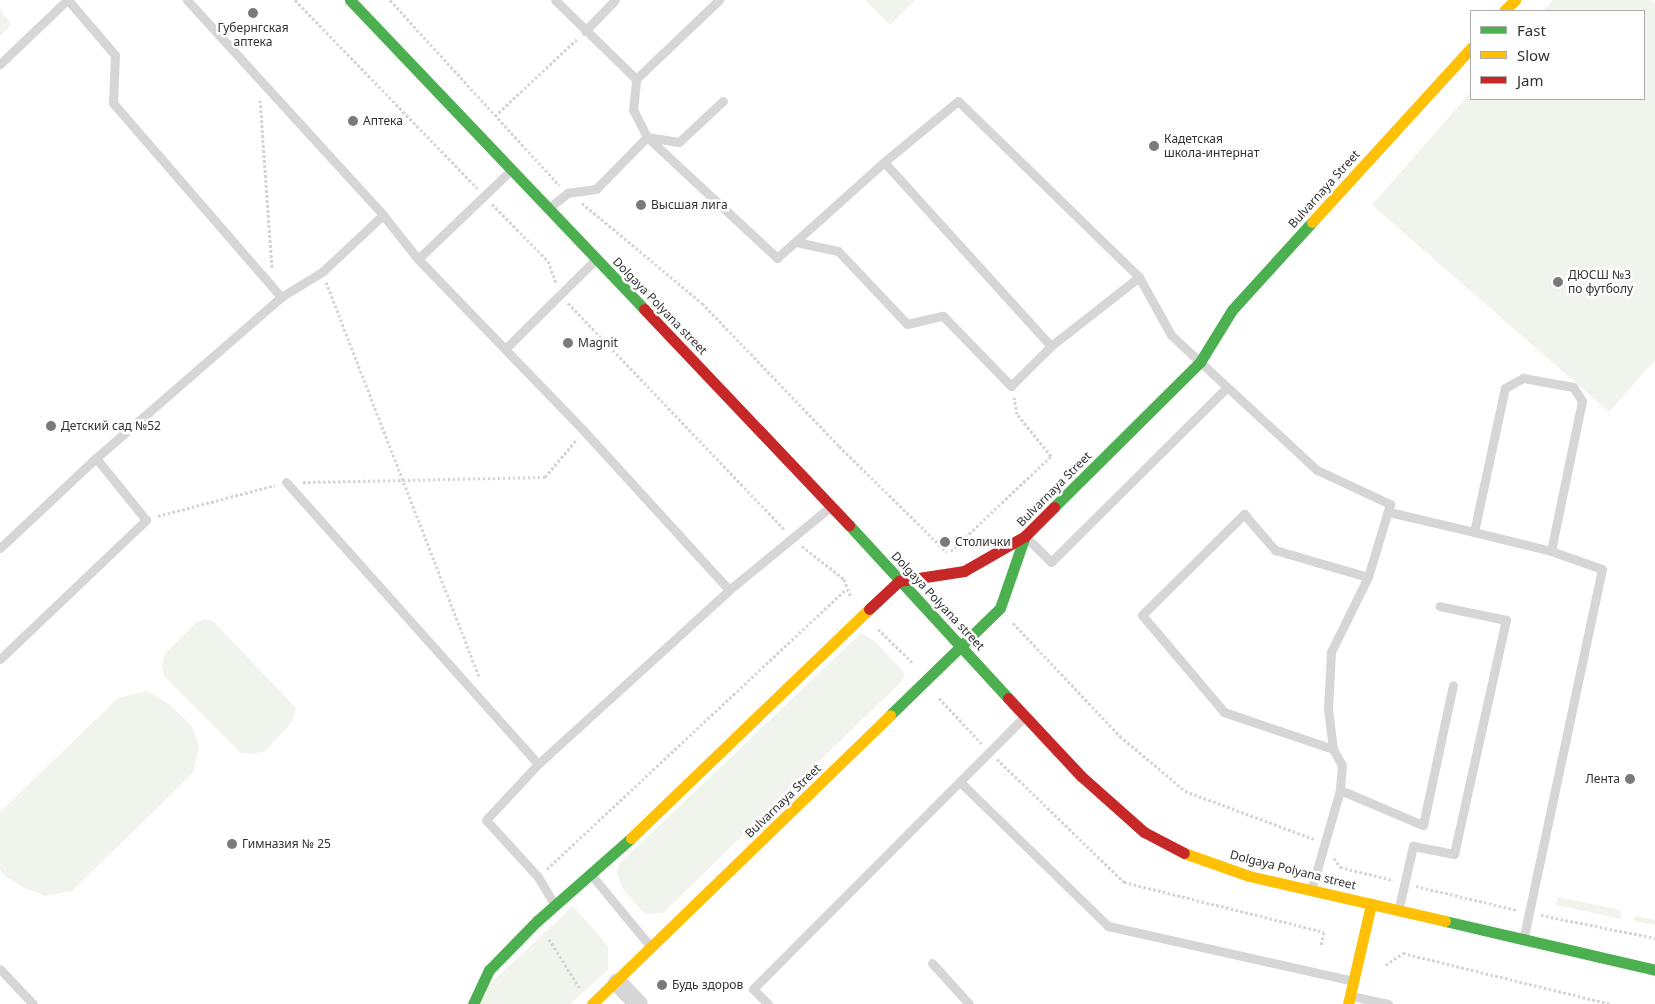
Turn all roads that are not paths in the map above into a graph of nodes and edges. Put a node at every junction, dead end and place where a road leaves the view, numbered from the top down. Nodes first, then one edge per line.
1 (68, 0) edge
2 (187, 0) edge
3 (350, 0) edge
4 (555, 0) edge
5 (615, 0) edge
6 (719, 0) edge
7 (1515, 0) edge
8 (1505, 10) edge
9 (585, 31) junction
10 (1470, 49) edge
11 (0, 64) edge
12 (636, 79) junction
13 (723, 101) dead end
14 (647, 137) junction
15 (884, 162) junction
16 (512, 169) junction
17 (548, 209) junction
18 (383, 215) junction
19 (796, 242) junction
20 (418, 259) junction
21 (596, 259) junction
22 (1139, 277) junction
23 (281, 297) junction
24 (1051, 346) junction
25 (505, 349) junction
26 (1200, 362) junction
27 (1227, 387) junction
28 (96, 458) junction
29 (286, 482) road end
30 (831, 506) junction
31 (1389, 512) junction
32 (1474, 532) junction
33 (1025, 536) junction
34 (0, 547) edge
35 (1551, 551) junction
36 (1368, 577) junction
37 (899, 581) junction
38 (729, 590) junction
39 (1439, 606) dead end
40 (960, 646) junction
41 (0, 659) edge
42 (1453, 685) dead end
43 (1026, 715) junction
44 (1333, 749) junction
45 (538, 764) junction
46 (960, 782) junction
47 (1340, 790) junction
48 (592, 875) junction
49 (1311, 890) junction
50 (1371, 904) junction
51 (555, 906) junction
52 (1398, 910) junction
53 (1523, 939) junction
54 (652, 949) junction
55 (932, 963) dead end
56 (0, 969) edge
57 (1655, 970) edge
58 (1353, 981) junction
59 (616, 982) junction
60 (1349, 1000) edge
61 (33, 1004) edge
62 (473, 1004) edge
63 (592, 1004) edge
64 (638, 1004) edge
65 (768, 1004) edge
66 (969, 1004) edge
67 (1388, 1004) edge

1 - 11 lane
1 - 23 lane
2 - 18 lane
3 - 16 street, Dolgaya Polyana street
4 - 9 lane
5 - 9 lane
6 - 12 lane
7 - 8 street
9 - 12 lane
10 - 26 street, Bulvarnaya Street
12 - 14 lane
13 - 14 lane
14 - 17 lane
14 - 19 lane
15 - 19 lane
15 - 22 lane
15 - 24 lane
16 - 17 street, Dolgaya Polyana street
16 - 20 lane
17 - 21 street, Dolgaya Polyana street
18 - 20 lane
18 - 23 lane
19 - 24 lane
20 - 25 lane
21 - 25 lane
21 - 30 street, Dolgaya Polyana street
22 - 24 lane
22 - 26 lane
23 - 28 lane
25 - 38 lane
26 - 27 lane
26 - 33 street, Bulvarnaya Street
27 - 31 lane
27 - 33 lane
28 - 34 lane
28 - 41 lane
29 - 45 lane
30 - 37 street, Dolgaya Polyana street
30 - 38 lane
31 - 32 lane
31 - 36 lane
32 - 35 lane
32 - 35 lane
33 - 37 street
33 - 40 street, Bulvarnaya Street
35 - 53 lane
36 - 44 lane
36 - 44 lane
37 - 40 street, Dolgaya Polyana street
37 - 48 street
38 - 45 lane
39 - 52 lane
40 - 43 street, Dolgaya Polyana street
40 - 54 street, Bulvarnaya Street
42 - 47 lane
43 - 46 lane
43 - 49 street, Dolgaya Polyana street
44 - 47 lane
45 - 51 lane
46 - 58 lane
46 - 65 lane
47 - 49 lane
48 - 51 street
48 - 54 lane
49 - 50 street, Dolgaya Polyana street
50 - 52 street, Dolgaya Polyana street
50 - 58 street
51 - 62 street
52 - 53 street, Dolgaya Polyana street
53 - 57 street, Dolgaya Polyana street
54 - 59 street, Bulvarnaya Street
55 - 66 lane
56 - 61 lane
58 - 60 street
59 - 63 street, Bulvarnaya Street
59 - 64 street
60 - 67 lane

